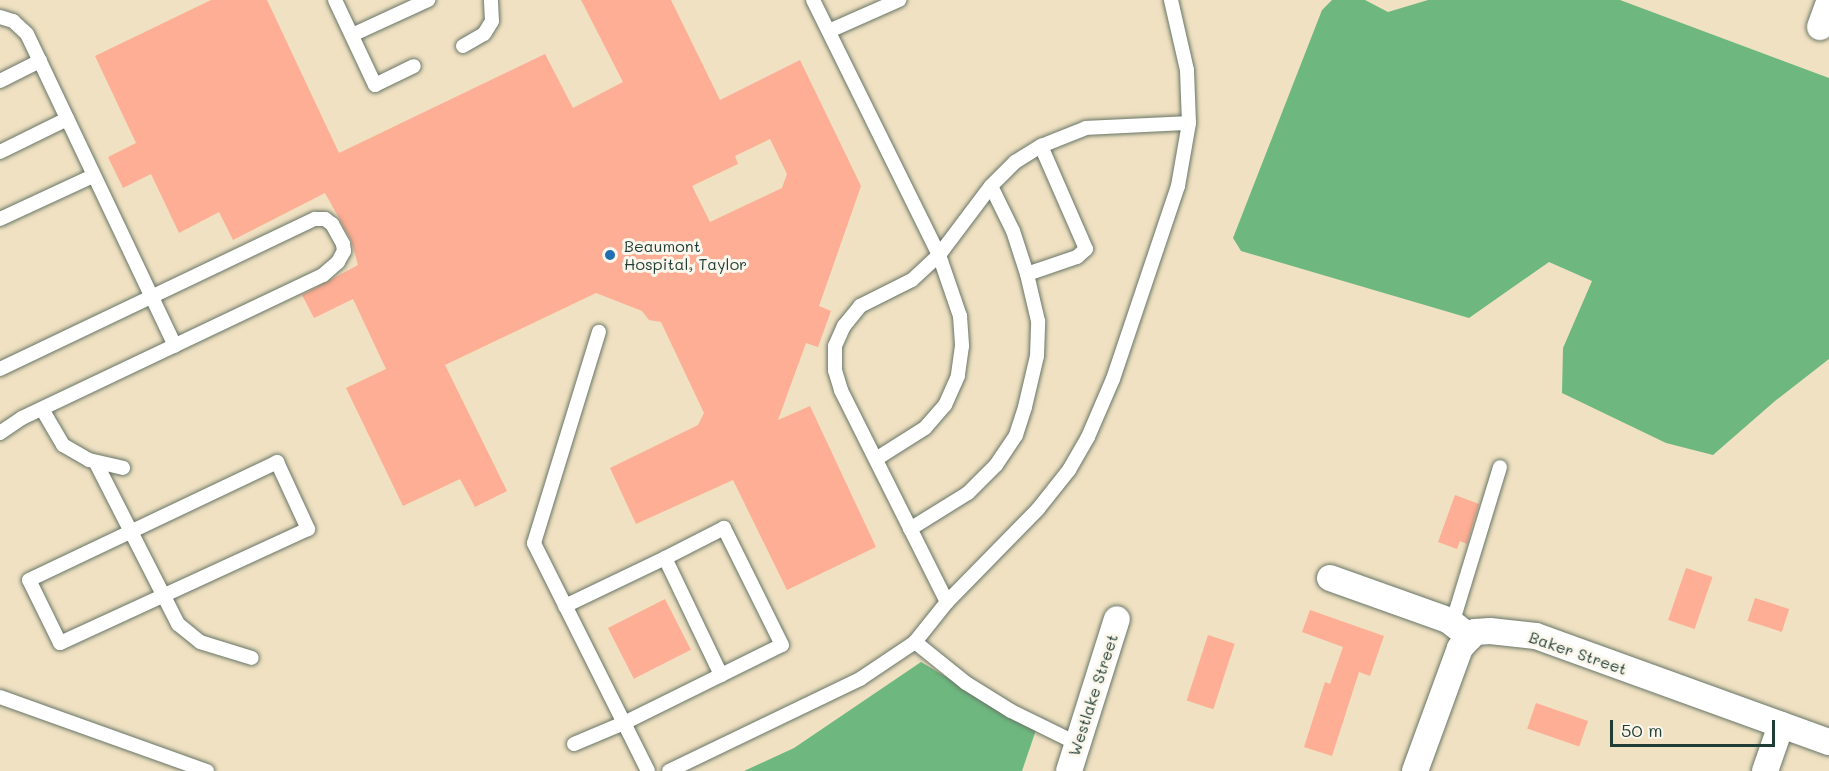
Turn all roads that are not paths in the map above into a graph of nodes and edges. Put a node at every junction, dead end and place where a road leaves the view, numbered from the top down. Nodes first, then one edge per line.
1 (335, 0) edge
2 (428, 0) edge
3 (491, 0) edge
4 (813, 0) edge
5 (899, 0) edge
6 (1171, 0) edge
7 (1829, 2) edge
8 (0, 17) edge
9 (1820, 27) dead end
10 (829, 31) junction
11 (352, 35) junction
12 (462, 46) dead end
13 (40, 61) junction
14 (414, 66) dead end
15 (0, 81) edge
16 (67, 119) junction
17 (1189, 123) junction
18 (1041, 146) junction
19 (0, 152) edge
20 (93, 177) junction
21 (991, 186) junction
22 (0, 219) edge
23 (939, 255) junction
24 (1027, 274) junction
25 (150, 296) junction
26 (599, 332) dead end
27 (175, 346) junction
28 (0, 369) edge
29 (42, 409) junction
30 (0, 433) edge
31 (876, 459) junction
32 (96, 463) junction
33 (1500, 467) dead end
34 (123, 468) dead end
35 (910, 529) junction
36 (132, 531) junction
37 (665, 558) junction
38 (1330, 578) dead end
39 (164, 593) junction
40 (947, 602) junction
41 (564, 606) junction
42 (1118, 619) dead end
43 (1461, 630) junction
44 (915, 642) junction
45 (252, 658) dead end
46 (721, 675) junction
47 (0, 697) edge
48 (624, 723) junction
49 (1781, 725) junction
50 (1829, 742) edge
51 (574, 744) dead end
52 (1078, 744) junction
53 (207, 771) edge
54 (648, 771) edge
55 (669, 771) edge
56 (1069, 771) edge
57 (1415, 771) edge
58 (1765, 771) edge

1 - 11 lane
2 - 11 lane
3 - 12 lane
4 - 10 lane
5 - 10 lane
6 - 17 lane
7 - 9 street
8 - 13 lane
10 - 23 lane
11 - 14 lane
13 - 15 lane
13 - 16 lane
16 - 19 lane
16 - 20 lane
17 - 18 lane
17 - 40 lane
18 - 21 lane
18 - 24 lane
20 - 22 lane
20 - 25 lane
21 - 23 lane
21 - 24 lane
23 - 31 lane
23 - 31 lane
24 - 35 lane
25 - 27 lane
25 - 27 lane
25 - 28 lane
26 - 41 lane
27 - 29 lane
29 - 30 lane
29 - 32 lane
31 - 35 lane
32 - 34 lane
32 - 36 lane
33 - 43 lane
35 - 40 lane
36 - 39 lane
36 - 39 lane
36 - 39 lane
37 - 41 lane
37 - 46 lane
37 - 46 lane
38 - 43 street
39 - 45 lane
40 - 44 lane
41 - 48 lane
42 - 52 street, Westlake Street
43 - 49 street, Baker Street
43 - 57 street
44 - 52 lane
44 - 55 lane
46 - 48 lane
47 - 53 lane
48 - 51 lane
48 - 54 lane
49 - 50 street, Baker Street
49 - 58 street
52 - 56 street, Westlake Street

